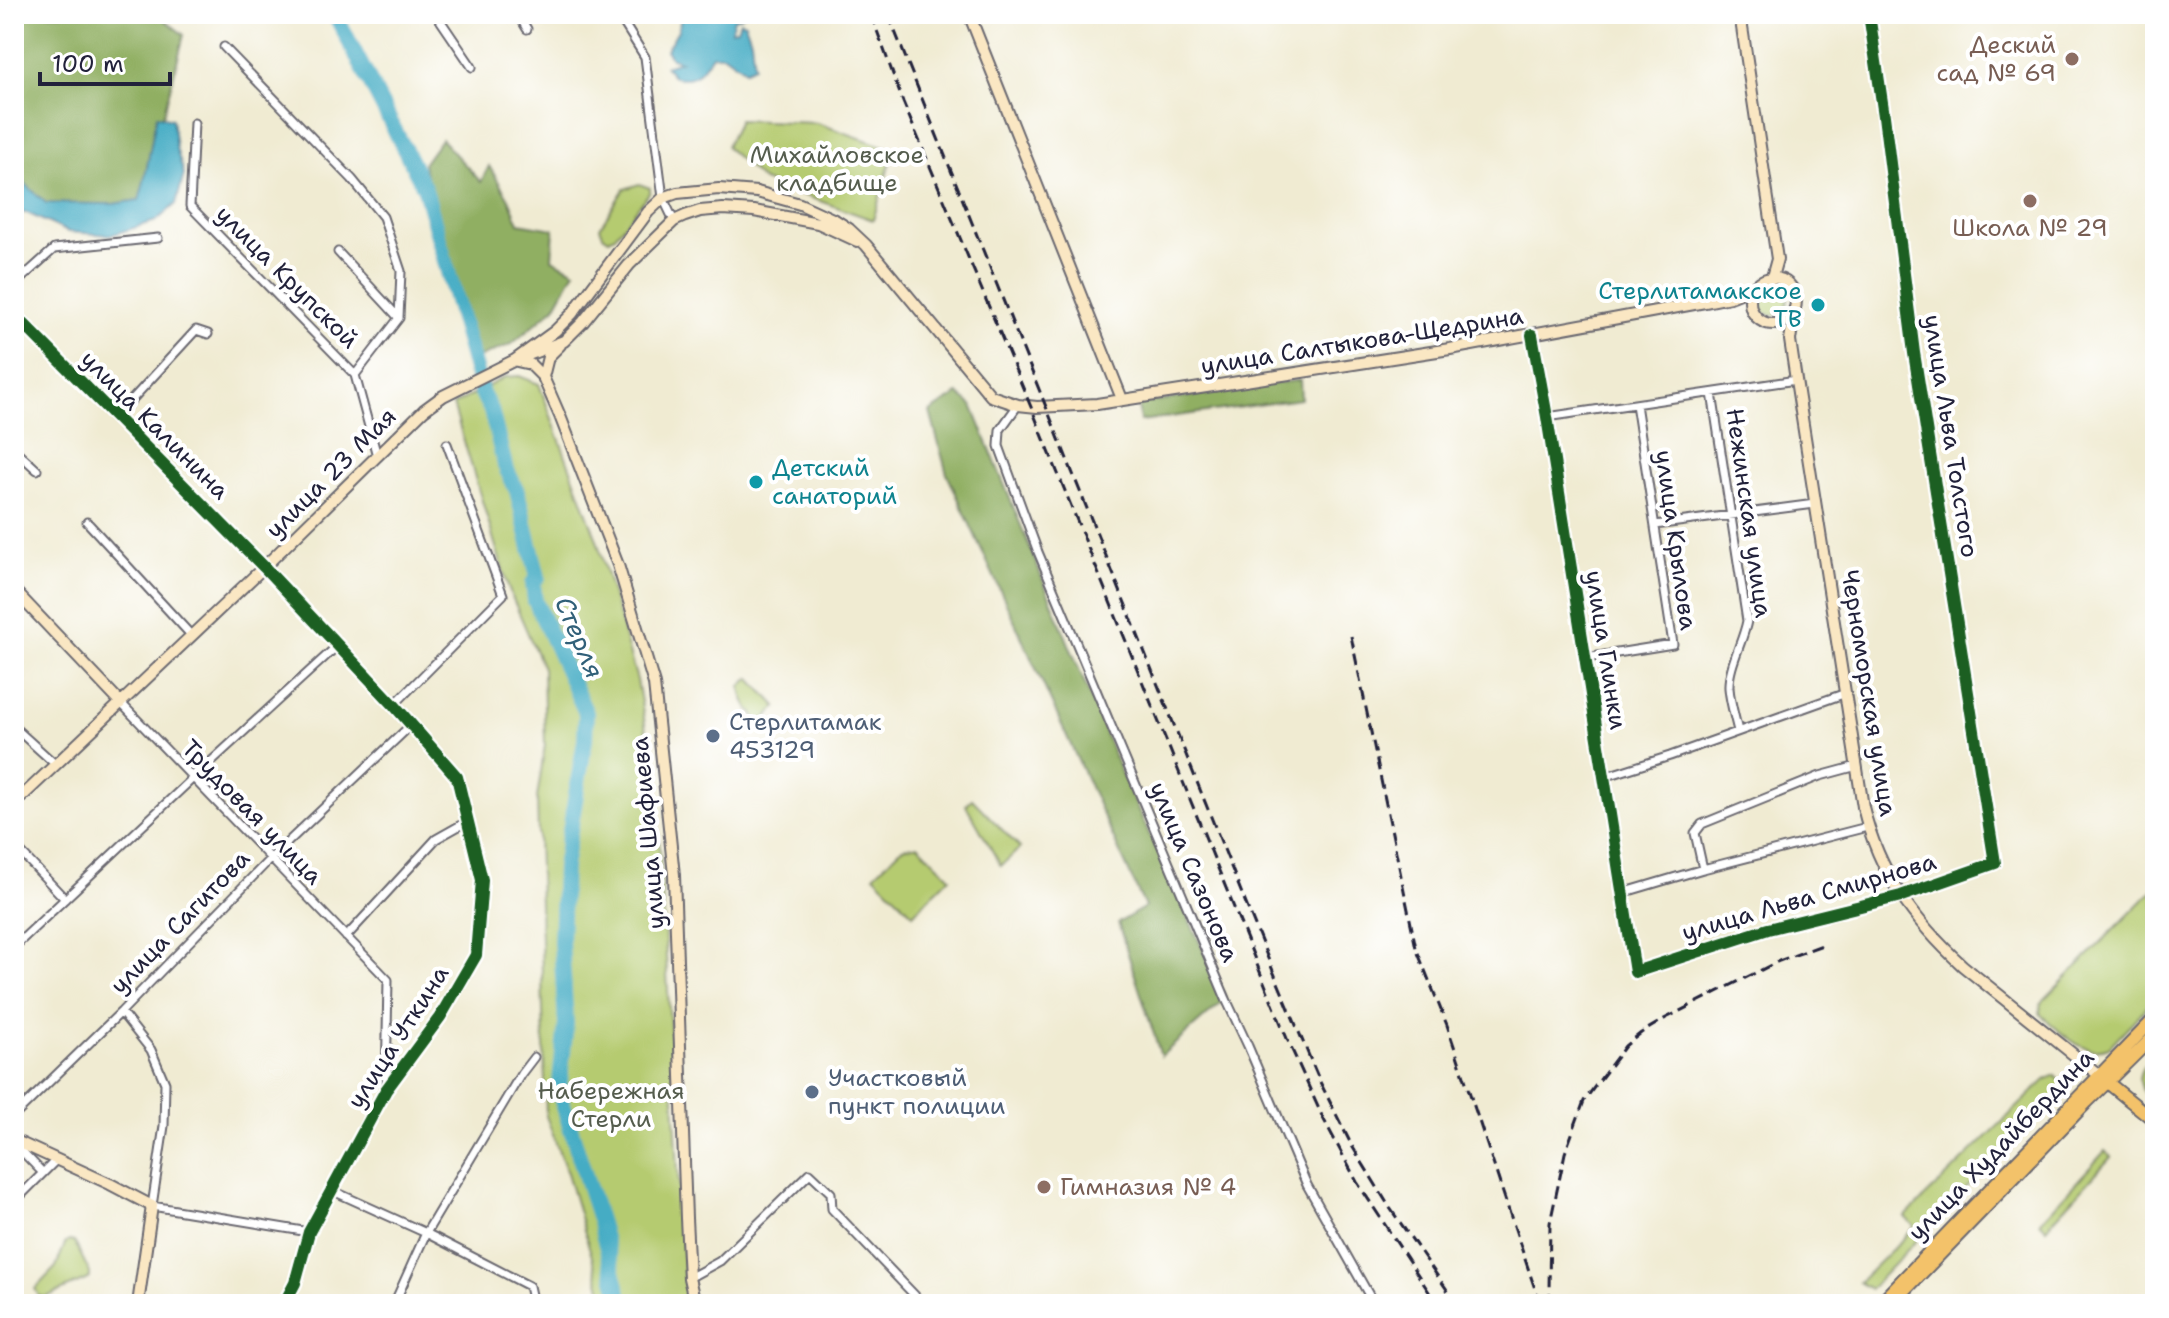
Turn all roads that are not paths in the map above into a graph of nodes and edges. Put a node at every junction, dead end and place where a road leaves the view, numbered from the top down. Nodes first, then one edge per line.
1 (436, 14) edge
2 (518, 14) edge
3 (618, 14) edge
4 (969, 14) edge
5 (1740, 14) edge
6 (1869, 14) edge
7 (527, 29) dead end
8 (224, 47) dead end
9 (472, 67) dead end
10 (194, 123) dead end
11 (663, 198) junction
12 (674, 221) junction
13 (158, 238) dead end
14 (866, 245) junction
15 (338, 252) dead end
16 (1777, 259) junction
17 (1772, 277) junction
18 (14, 285) edge
19 (1793, 287) junction
20 (1753, 288) junction
21 (1730, 297) junction
22 (1750, 307) junction
23 (1795, 309) junction
24 (14, 314) edge
25 (572, 314) junction
26 (399, 318) junction
27 (583, 322) junction
28 (1771, 324) junction
29 (208, 334) dead end
30 (1532, 335) junction
31 (1790, 340) junction
32 (564, 341) junction
33 (515, 360) junction
34 (355, 375) junction
35 (543, 377) junction
36 (1796, 380) junction
37 (1712, 393) junction
38 (1122, 399) junction
39 (1636, 404) junction
40 (1018, 405) junction
41 (116, 417) junction
42 (1547, 417) junction
43 (447, 444) dead end
44 (14, 449) edge
45 (377, 456) junction
46 (37, 470) dead end
47 (1815, 504) junction
48 (1732, 515) junction
49 (87, 522) dead end
50 (1655, 525) junction
51 (264, 567) junction
52 (14, 590) edge
53 (191, 635) junction
54 (337, 646) junction
55 (1586, 658) junction
56 (1846, 693) junction
57 (120, 702) junction
58 (394, 705) junction
59 (411, 725) junction
60 (14, 727) edge
61 (1738, 731) junction
62 (55, 764) junction
63 (1857, 766) junction
64 (1604, 777) junction
65 (192, 779) junction
66 (14, 804) edge
67 (468, 821) junction
68 (1867, 827) junction
69 (14, 845) edge
70 (270, 859) junction
71 (1995, 863) joint
72 (1703, 869) junction
73 (1622, 893) junction
74 (1901, 896) junction
75 (65, 899) junction
76 (346, 937) junction
77 (14, 947) edge
78 (1635, 972) joint
79 (121, 1012) junction
80 (2155, 1018) edge
81 (2155, 1035) edge
82 (534, 1057) dead end
83 (2103, 1079) junction
84 (386, 1090) junction
85 (14, 1116) edge
86 (2155, 1121) edge
87 (14, 1141) edge
88 (56, 1160) junction
89 (43, 1173) junction
90 (331, 1190) junction
91 (14, 1202) edge
92 (152, 1206) junction
93 (309, 1232) junction
94 (426, 1233) junction
95 (689, 1278) junction
96 (138, 1304) edge
97 (284, 1304) edge
98 (394, 1304) edge
99 (533, 1304) edge
100 (695, 1304) edge
101 (923, 1304) edge
102 (1374, 1304) edge
103 (1879, 1304) edge
104 (1892, 1304) edge

1 - 9 street
2 - 7 street
3 - 11 street
4 - 38 main road
5 - 16 main road
6 - 71 street, улица Льва Толстого
8 - 26 street
10 - 34 street, улица Крупской
11 - 12 street
11 - 14 main road
11 - 25 main road
12 - 14 main road
12 - 27 main road
13 - 18 street
14 - 40 main road, улица Салтыкова-Щедрина
15 - 26 street
16 - 17 main road
16 - 19 main road
17 - 19 main road
17 - 20 main road
19 - 23 main road
20 - 21 main road, улица Салтыкова-Щедрина
20 - 22 main road
21 - 22 main road
21 - 30 main road, улица Салтыкова-Щедрина
22 - 28 main road
23 - 28 main road
23 - 31 main road, Черноморская улица
24 - 41 street, улица Калинина
25 - 27 main road
25 - 33 main road
26 - 34 street
27 - 32 main road
28 - 31 main road
29 - 41 street
30 - 38 main road, улица Салтыкова-Щедрина
30 - 42 street, улица Глинки
31 - 36 main road, Черноморская улица
32 - 33 main road
32 - 35 main road
33 - 35 main road
33 - 45 main road, улица 23 Мая
34 - 45 street, улица Крупской
35 - 95 main road, улица Шафиева
36 - 37 street
36 - 47 main road, Черноморская улица
37 - 39 street
37 - 48 street, Нежинская улица
38 - 40 main road, улица Салтыкова-Щедрина
39 - 42 street
39 - 50 street, улица Крылова
40 - 102 street, улица Сазонова
41 - 51 street, улица Калинина
42 - 55 street, улица Глинки
43 - 58 street
44 - 46 street
45 - 51 main road, улица 23 Мая
47 - 48 street
47 - 56 main road, Черноморская улица
48 - 50 street
48 - 61 street, Нежинская улица
49 - 53 street
50 - 55 street, улица Крылова
51 - 53 main road, улица 23 Мая
51 - 54 street, улица Уткина
52 - 57 main road, Трудовая улица
53 - 57 main road, улица 23 Мая
54 - 58 street, улица Уткина
54 - 65 street
55 - 64 street, улица Глинки
56 - 61 street
56 - 63 main road, Черноморская улица
57 - 62 main road, улица 23 Мая
57 - 65 street, Трудовая улица
58 - 59 street, улица Уткина
59 - 67 street, улица Уткина
59 - 70 street, улица Сагитова
60 - 62 street
61 - 64 street
62 - 66 main road, улица 23 Мая
63 - 68 main road, Черноморская улица
63 - 72 street
64 - 73 street, улица Глинки
65 - 70 street, Трудовая улица
65 - 75 street
67 - 76 street
67 - 84 street, улица Уткина
68 - 72 street
68 - 74 main road, Черноморская улица
69 - 75 street
70 - 76 street, Трудовая улица
70 - 79 street, улица Сагитова
71 - 74 street, улица Льва Смирнова
72 - 73 street
73 - 78 street, улица Глинки
74 - 78 street, улица Льва Смирнова
74 - 83 main road, Черноморская улица
75 - 77 street
76 - 84 street, Трудовая улица
79 - 85 street, улица Сагитова
79 - 92 street
80 - 83 main road, улица Худайбердина
81 - 83 main road, улица Худайбердина
82 - 94 street
83 - 86 main road
83 - 103 main road, улица Худайбердина
83 - 104 main road, улица Худайбердина
84 - 90 street, улица Уткина
87 - 88 main road
87 - 89 street
88 - 89 street
88 - 92 main road
89 - 91 street
90 - 93 street, улица Уткина
90 - 94 street
92 - 93 street
92 - 96 main road
93 - 97 street, улица Уткина
94 - 98 street
94 - 99 street
95 - 100 main road, улица Шафиева
95 - 101 street

